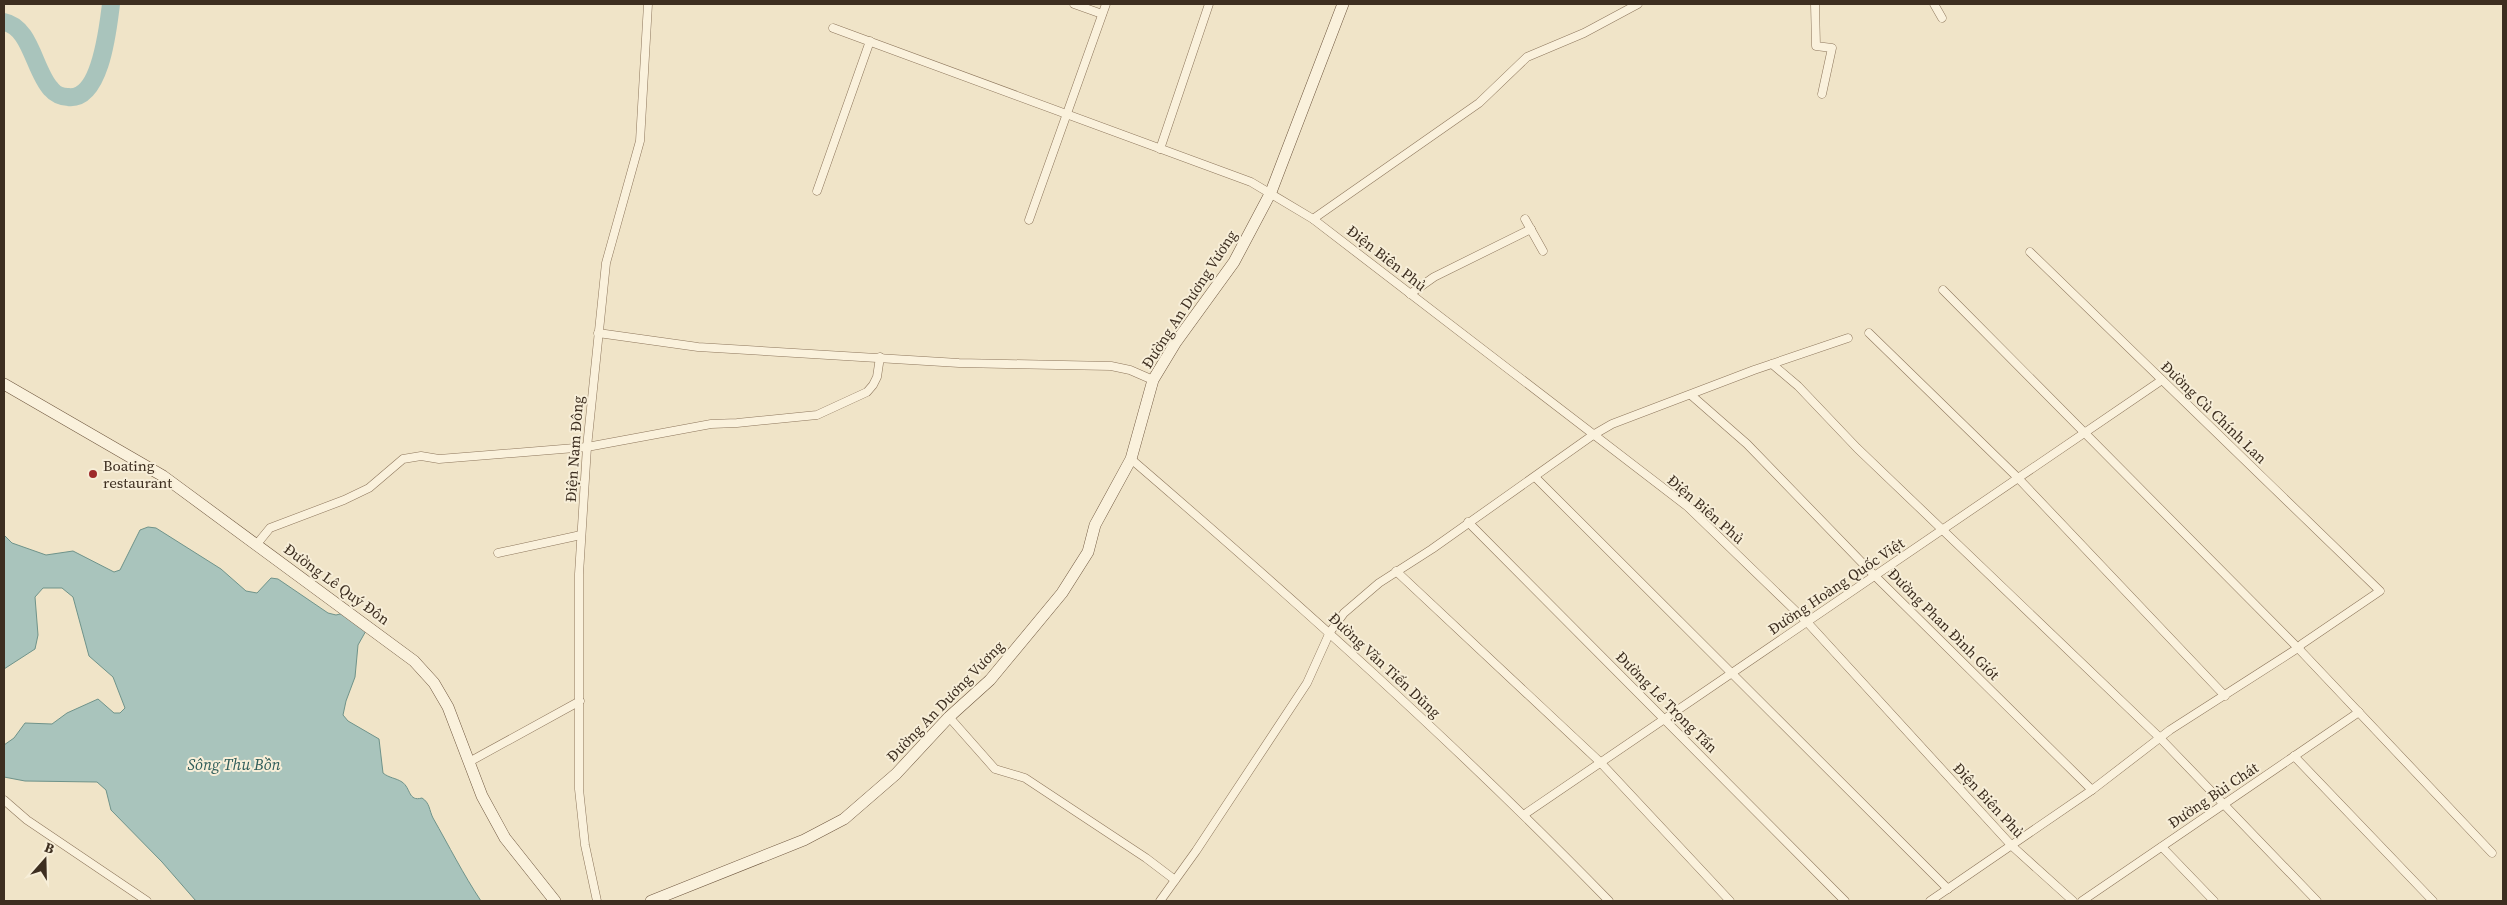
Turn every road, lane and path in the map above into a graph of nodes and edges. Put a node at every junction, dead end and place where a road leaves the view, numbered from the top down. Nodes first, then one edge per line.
1 (648, 4) edge
2 (1074, 4) edge
3 (1106, 4) edge
4 (1209, 4) edge
5 (1343, 4) edge
6 (1638, 4) edge
7 (1815, 4) edge
8 (1934, 4) edge
9 (1102, 14) junction
10 (1942, 18) dead end
11 (833, 28) dead end
12 (870, 42) junction
13 (1822, 94) dead end
14 (1067, 115) junction
15 (1160, 149) junction
16 (817, 191) dead end
17 (1271, 192) junction
18 (1313, 219) junction
19 (1525, 219) dead end
20 (1029, 220) dead end
21 (1531, 229) junction
22 (1543, 251) dead end
23 (2030, 252) dead end
24 (1943, 290) dead end
25 (1410, 294) junction
26 (598, 333) junction
27 (1869, 333) dead end
28 (1848, 338) dead end
29 (880, 358) junction
30 (1772, 364) junction
31 (1154, 380) junction
32 (2162, 380) junction
33 (4, 384) edge
34 (1691, 395) junction
35 (2085, 433) junction
36 (1593, 435) junction
37 (587, 447) junction
38 (1131, 460) junction
39 (1534, 477) junction
40 (2018, 478) junction
41 (1468, 522) junction
42 (1942, 530) junction
43 (581, 535) junction
44 (257, 544) junction
45 (498, 553) dead end
46 (1396, 572) junction
47 (1875, 576) junction
48 (1807, 622) junction
49 (1330, 632) junction
50 (2298, 648) junction
51 (1730, 674) junction
52 (2225, 696) junction
53 (580, 701) junction
54 (2359, 712) junction
55 (949, 717) junction
56 (1665, 719) junction
57 (2160, 738) junction
58 (2294, 756) junction
59 (469, 762) junction
60 (1600, 762) junction
61 (2092, 790) junction
62 (4, 800) edge
63 (2224, 804) junction
64 (1524, 814) junction
65 (2012, 846) junction
66 (2162, 846) junction
67 (2492, 853) dead end
68 (1175, 880) junction
69 (1948, 889) junction
70 (147, 901) edge
71 (555, 901) edge
72 (597, 901) edge
73 (651, 901) edge
74 (1160, 901) edge
75 (1609, 901) edge
76 (1730, 901) edge
77 (1845, 901) edge
78 (1930, 901) edge
79 (2073, 901) edge
80 (2082, 901) edge
81 (2214, 901) edge
82 (2317, 901) edge
83 (2433, 901) edge

1 - 26 street, Điện Nam Đông
2 - 9 street
3 - 9 street
4 - 15 street
5 - 17 main road, Đường An Dương Vương
6 - 18 street
7 - 13 street
8 - 10 street
9 - 14 street
11 - 12 street, Điện Biên Phủ
12 - 14 street, Điện Biên Phủ
12 - 16 street
14 - 15 street, Điện Biên Phủ
14 - 20 street
15 - 17 street, Điện Biên Phủ
17 - 18 street, Điện Biên Phủ
17 - 31 main road, Đường An Dương Vương
18 - 25 street, Điện Biên Phủ
19 - 21 street
21 - 22 street
21 - 25 street
23 - 32 street, Đường Cù Chính Lan
24 - 35 street
25 - 36 street, Điện Biên Phủ
26 - 29 street
26 - 37 street, Điện Nam Đông
27 - 40 street
28 - 30 street
29 - 31 street
29 - 37 street
30 - 34 street
30 - 42 street
31 - 38 main road, Đường An Dương Vương
32 - 35 street, Đường Hoàng Quốc Việt
32 - 50 street, Đường Cù Chính Lan
33 - 44 main road, Đường Lê Quý Đôn
34 - 36 street
34 - 47 street, Đường Phan Đình Giót
35 - 40 street, Đường Hoàng Quốc Việt
35 - 50 street
36 - 39 street
36 - 48 street, Điện Biên Phủ
37 - 43 street, Điện Nam Đông
37 - 44 street
38 - 49 street, Đường Văn Tiến Dũng
38 - 55 main road, Đường An Dương Vương
39 - 41 street
39 - 51 street
40 - 42 street, Đường Hoàng Quốc Việt
40 - 52 street
41 - 46 street
41 - 56 street, Đường Lê Trọng Tấn
42 - 47 street, Đường Hoàng Quốc Việt
42 - 57 street
43 - 45 street
43 - 53 street, Điện Nam Đông
44 - 59 main road, Đường Lê Quý Đôn
46 - 49 street
46 - 60 street
47 - 48 street, Đường Hoàng Quốc Việt
47 - 61 street, Đường Phan Đình Giót
48 - 51 street, Đường Hoàng Quốc Việt
48 - 65 street, Điện Biên Phủ
49 - 64 street, Đường Văn Tiến Dũng
49 - 68 street
50 - 52 street
50 - 54 street
51 - 56 street, Đường Hoàng Quốc Việt
51 - 69 street
52 - 57 street
53 - 59 street
53 - 72 street, Điện Nam Đông
54 - 58 street, Đường Bùi Chát
54 - 67 street
55 - 68 street
55 - 73 main road, Đường An Dương Vương
56 - 60 street, Đường Hoàng Quốc Việt
56 - 77 street, Đường Lê Trọng Tấn
57 - 61 street
57 - 63 street
58 - 63 street, Đường Bùi Chát
58 - 83 street
59 - 71 main road, Đường Lê Quý Đôn
60 - 64 street, Đường Hoàng Quốc Việt
60 - 76 street
61 - 65 street
62 - 70 street
63 - 66 street, Đường Bùi Chát
63 - 82 street
64 - 75 street, Đường Văn Tiến Dũng
65 - 69 street
65 - 79 street, Điện Biên Phủ
66 - 80 street, Đường Bùi Chát
66 - 81 street
68 - 74 street
69 - 78 street

